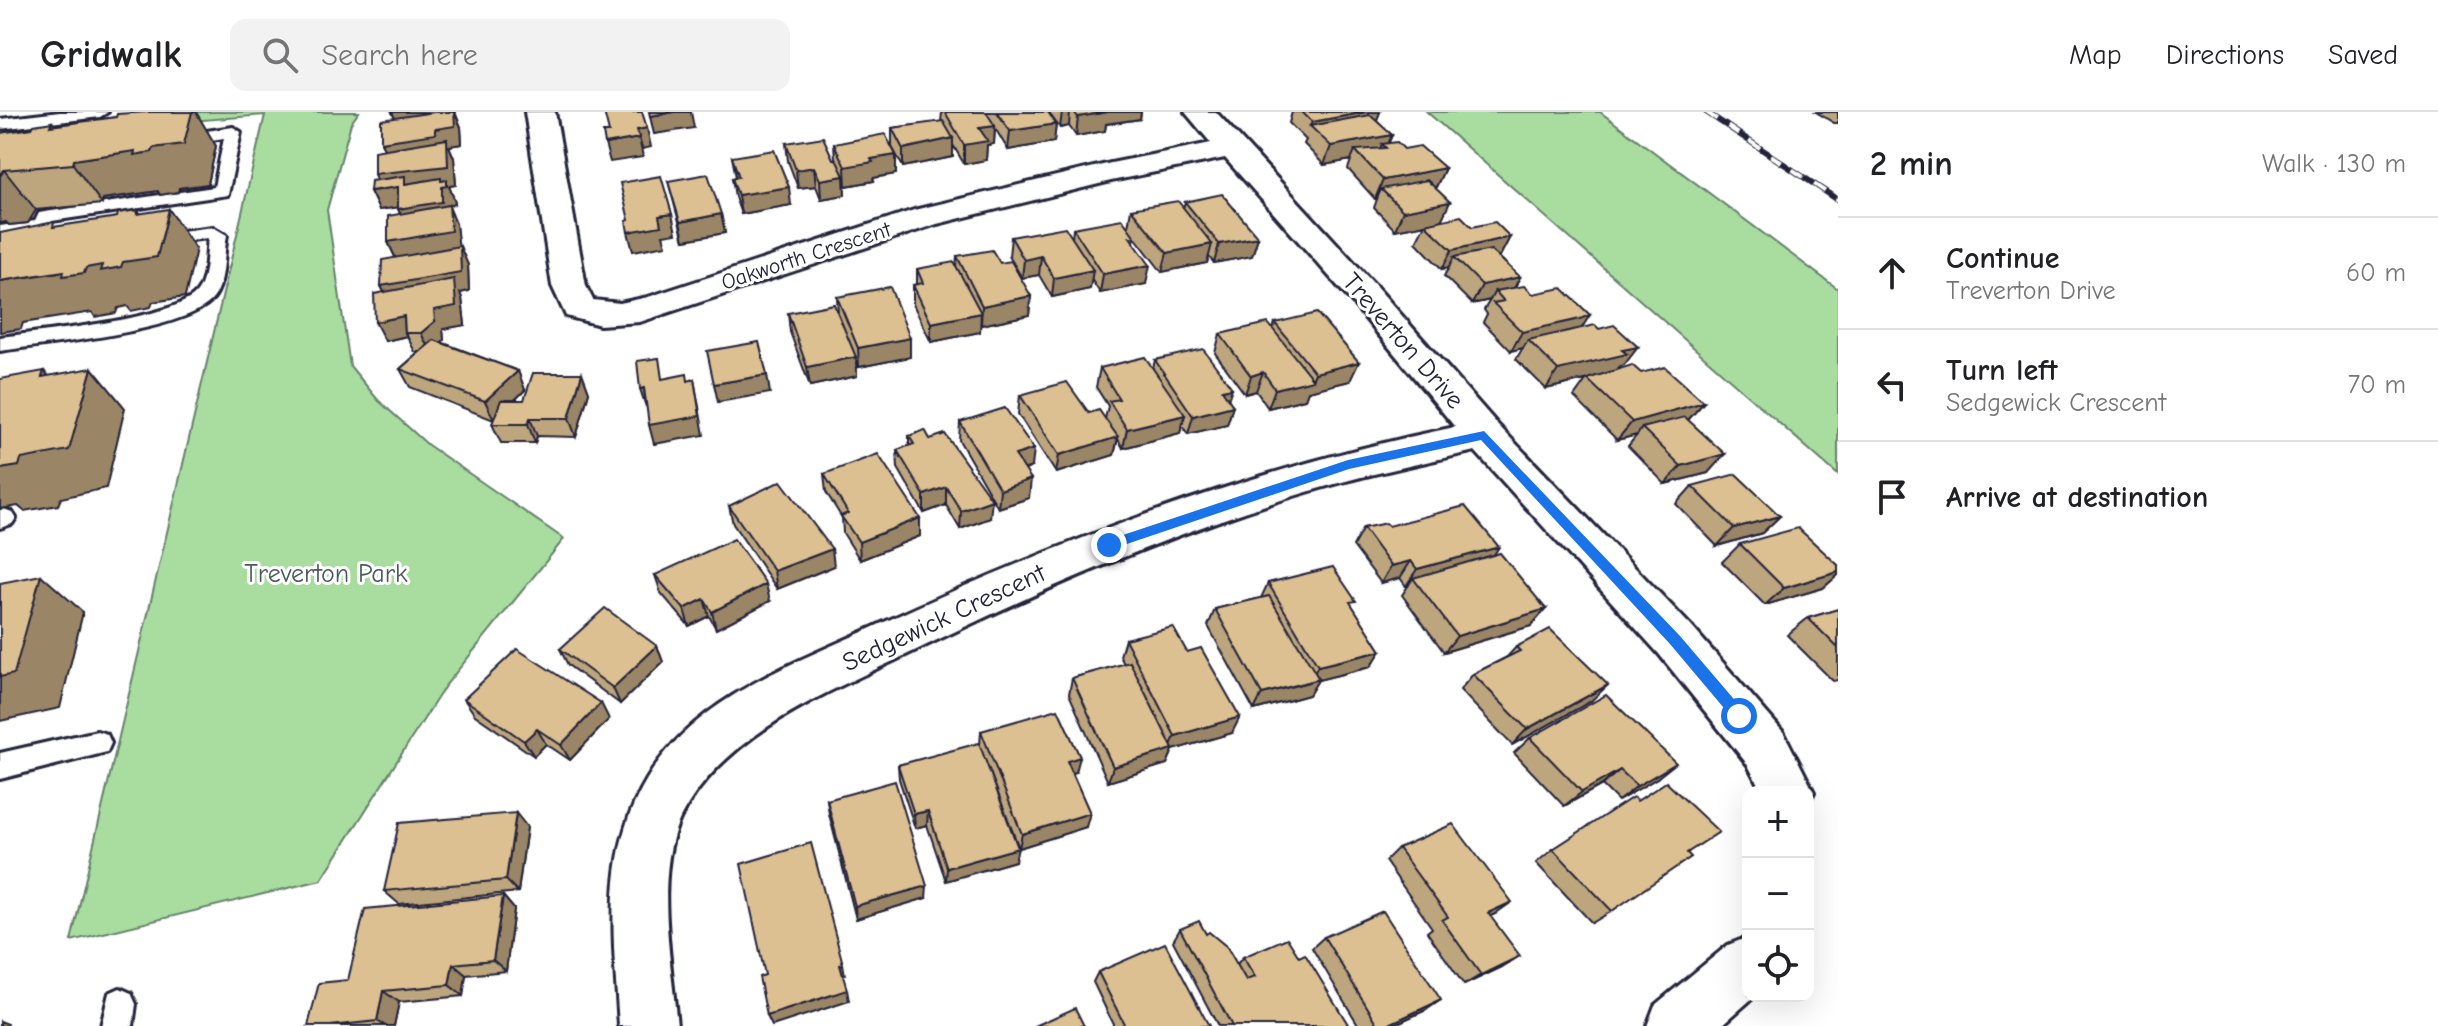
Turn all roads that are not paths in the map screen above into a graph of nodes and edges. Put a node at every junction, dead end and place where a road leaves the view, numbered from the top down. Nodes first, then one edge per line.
1 (100, 112) edge
2 (540, 112) edge
3 (1200, 112) edge
4 (54, 115) edge
5 (0, 124) edge
6 (156, 144) edge
7 (1232, 148) junction
8 (0, 231) edge
9 (133, 242) edge
10 (0, 344) edge
11 (1484, 435) junction
12 (97, 743) dead end
13 (0, 766) edge
14 (1785, 786) edge
15 (1742, 970) edge
16 (648, 1026) edge
17 (1676, 1026) edge

1 - 4 lane
2 - 7 street, Oakworth Crescent
3 - 7 street, Treverton Drive
4 - 5 lane
6 - 8 lane
7 - 11 street, Treverton Drive
9 - 10 lane
11 - 14 street, Treverton Drive
11 - 16 street, Sedgewick Crescent
12 - 13 lane
15 - 17 street

